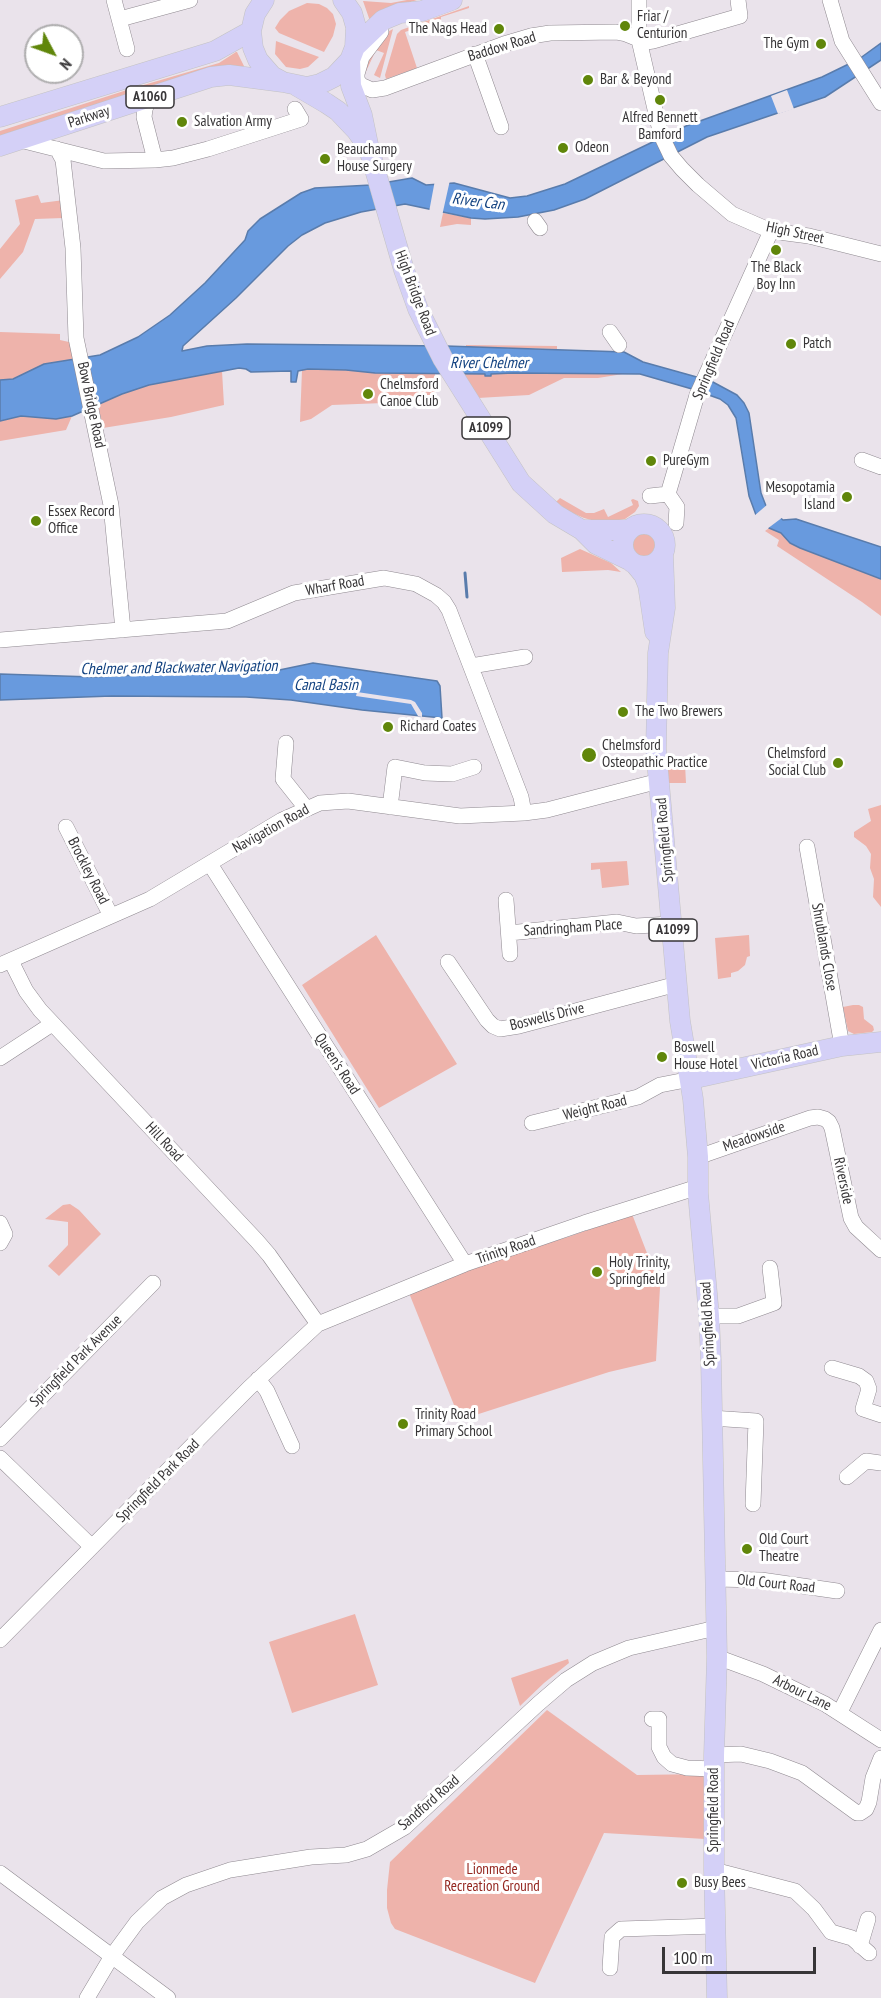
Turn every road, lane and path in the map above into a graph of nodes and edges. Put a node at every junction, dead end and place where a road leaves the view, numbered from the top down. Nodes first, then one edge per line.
1 (114, 0) edge
2 (190, 0) edge
3 (343, 0) edge
4 (452, 0) edge
5 (639, 0) edge
6 (738, 0) edge
7 (830, 0) edge
8 (257, 11) edge
9 (422, 11) junction
10 (120, 19) junction
11 (646, 41) junction
12 (127, 49) dead end
13 (352, 53) junction
14 (476, 54) junction
15 (290, 84) junction
16 (150, 97) junction
17 (881, 103) edge
18 (295, 109) dead end
19 (0, 117) edge
20 (501, 127) dead end
21 (20, 140) junction
22 (0, 146) edge
23 (369, 149) junction
24 (57, 150) junction
25 (155, 160) junction
26 (104, 161) junction
27 (65, 178) junction
28 (771, 231) junction
29 (881, 254) edge
30 (610, 332) dead end
31 (619, 345) dead end
32 (862, 460) dead end
33 (881, 467) edge
34 (668, 494) junction
35 (650, 496) dead end
36 (676, 523) dead end
37 (579, 529) junction
38 (628, 530) junction
39 (663, 553) junction
40 (632, 562) junction
41 (123, 630) junction
42 (0, 640) edge
43 (658, 652) junction
44 (525, 657) dead end
45 (471, 666) junction
46 (286, 742) dead end
47 (474, 767) dead end
48 (659, 781) junction
49 (390, 807) junction
50 (306, 808) junction
51 (524, 813) junction
52 (66, 827) dead end
53 (807, 847) dead end
54 (210, 864) junction
55 (506, 900) dead end
56 (111, 916) junction
57 (672, 924) junction
58 (509, 933) junction
59 (510, 954) dead end
60 (4, 960) edge
61 (448, 962) dead end
62 (677, 984) junction
63 (52, 1024) junction
64 (881, 1042) edge
65 (842, 1046) junction
66 (0, 1058) edge
67 (690, 1079) junction
68 (810, 1118) joint
69 (532, 1123) dead end
70 (698, 1157) junction
71 (698, 1187) junction
72 (0, 1223) edge
73 (0, 1243) edge
74 (881, 1250) edge
75 (465, 1264) junction
76 (770, 1268) dead end
77 (153, 1283) dead end
78 (709, 1316) junction
79 (318, 1324) junction
80 (832, 1368) dead end
81 (258, 1379) junction
82 (881, 1415) edge
83 (711, 1418) junction
84 (0, 1439) edge
85 (292, 1446) dead end
86 (0, 1458) edge
87 (881, 1463) edge
88 (847, 1477) dead end
89 (753, 1504) dead end
90 (92, 1547) junction
91 (716, 1579) junction
92 (837, 1591) dead end
93 (716, 1628) junction
94 (881, 1630) edge
95 (0, 1640) edge
96 (717, 1657) junction
97 (840, 1712) junction
98 (652, 1719) dead end
99 (881, 1740) edge
100 (881, 1758) edge
101 (714, 1762) junction
102 (875, 1806) edge
103 (714, 1870) junction
104 (0, 1873) edge
105 (868, 1919) dead end
106 (715, 1926) junction
107 (112, 1956) junction
108 (610, 1968) dead end
109 (87, 1998) edge
110 (168, 1998) edge
111 (717, 1998) edge

1 - 10 street
2 - 10 street
3 - 13 main road, High Bridge Road
4 - 9 main road, A1060
5 - 11 street, High Street
6 - 11 street
7 - 17 street
8 - 15 main road, A1060
8 - 19 main road, Parkway / A1060
9 - 13 main road, A1060
9 - 14 street, Baddow Road
10 - 12 street
11 - 14 street, Baddow Road
11 - 28 street, High Street
13 - 15 main road, A1060
13 - 23 main road, High Bridge Road / A1099
14 - 20 street
15 - 16 main road, Parkway / A1060
15 - 23 main road, High Bridge Road / A1099
16 - 21 main road, Parkway / A1060
16 - 25 street
18 - 25 street
21 - 22 main road, Parkway / A1060
21 - 24 street
23 - 37 main road, High Bridge Road / A1099
24 - 26 street
24 - 27 street, Bow Bridge Road
25 - 26 street
26 - 27 street
27 - 41 street, Bow Bridge Road
28 - 29 street, High Street
28 - 34 street, Springfield Road
30 - 31 street
32 - 33 street
34 - 35 street
34 - 36 street
37 - 38 main road, A1099
37 - 40 main road, High Bridge Road / A1099
38 - 39 main road, A1099
38 - 40 main road, A1099
39 - 40 main road
39 - 43 main road, Springfield Road / A1099
40 - 43 main road, Springfield Road / A1099
41 - 42 street, Wharf Road
41 - 45 street, Wharf Road
43 - 48 main road, Springfield Road / A1099
44 - 45 street
45 - 51 street, Wharf Road
46 - 50 street
47 - 49 street
48 - 51 street, Navigation Road
48 - 57 main road, Springfield Road / A1099
49 - 50 street, Navigation Road
49 - 51 street, Navigation Road
50 - 54 street, Navigation Road
52 - 56 street, Brockley Road
53 - 65 street, Shrublands Close
54 - 56 street, Navigation Road
54 - 75 street, Queen's Road
55 - 58 street, Sandringham Place
56 - 60 street, Navigation Road
57 - 58 street, Sandringham Place
57 - 62 main road, Springfield Road / A1099
58 - 59 street, Sandringham Place
60 - 63 street, Hill Road
61 - 62 street, Boswells Drive
62 - 67 main road, Springfield Road / A1099
63 - 66 street
63 - 79 street, Hill Road
64 - 65 main road, Victoria Road
65 - 67 main road, Victoria Road
67 - 69 street, Weight Road
67 - 70 main road, Springfield Road
68 - 70 street, Meadowside
68 - 74 street, Riverside
70 - 71 main road, Springfield Road
71 - 75 street, Trinity Road
71 - 78 main road, Springfield Road
72 - 73 street
75 - 79 street, Trinity Road
76 - 78 street
77 - 84 street, Springfield Park Avenue
78 - 83 main road, Springfield Road
79 - 81 street, Springfield Park Road
80 - 82 street
81 - 85 street
81 - 90 street, Springfield Park Road
83 - 89 street
83 - 91 main road, Springfield Road
86 - 90 street
87 - 88 street
90 - 95 street, Springfield Park Road
91 - 92 street, Old Court Road
91 - 93 main road, Springfield Road
93 - 96 main road, Springfield Road
93 - 107 street, Sandford Road
94 - 97 street
96 - 97 street, Arbour Lane
96 - 101 main road, Springfield Road
97 - 99 street, Arbour Lane
98 - 101 street
100 - 102 street
101 - 102 street
101 - 103 main road, Springfield Road
103 - 105 street
103 - 106 main road, Springfield Road
104 - 107 street
106 - 108 street
106 - 111 main road, Springfield Road
107 - 109 street, Sandford Road
107 - 110 street

